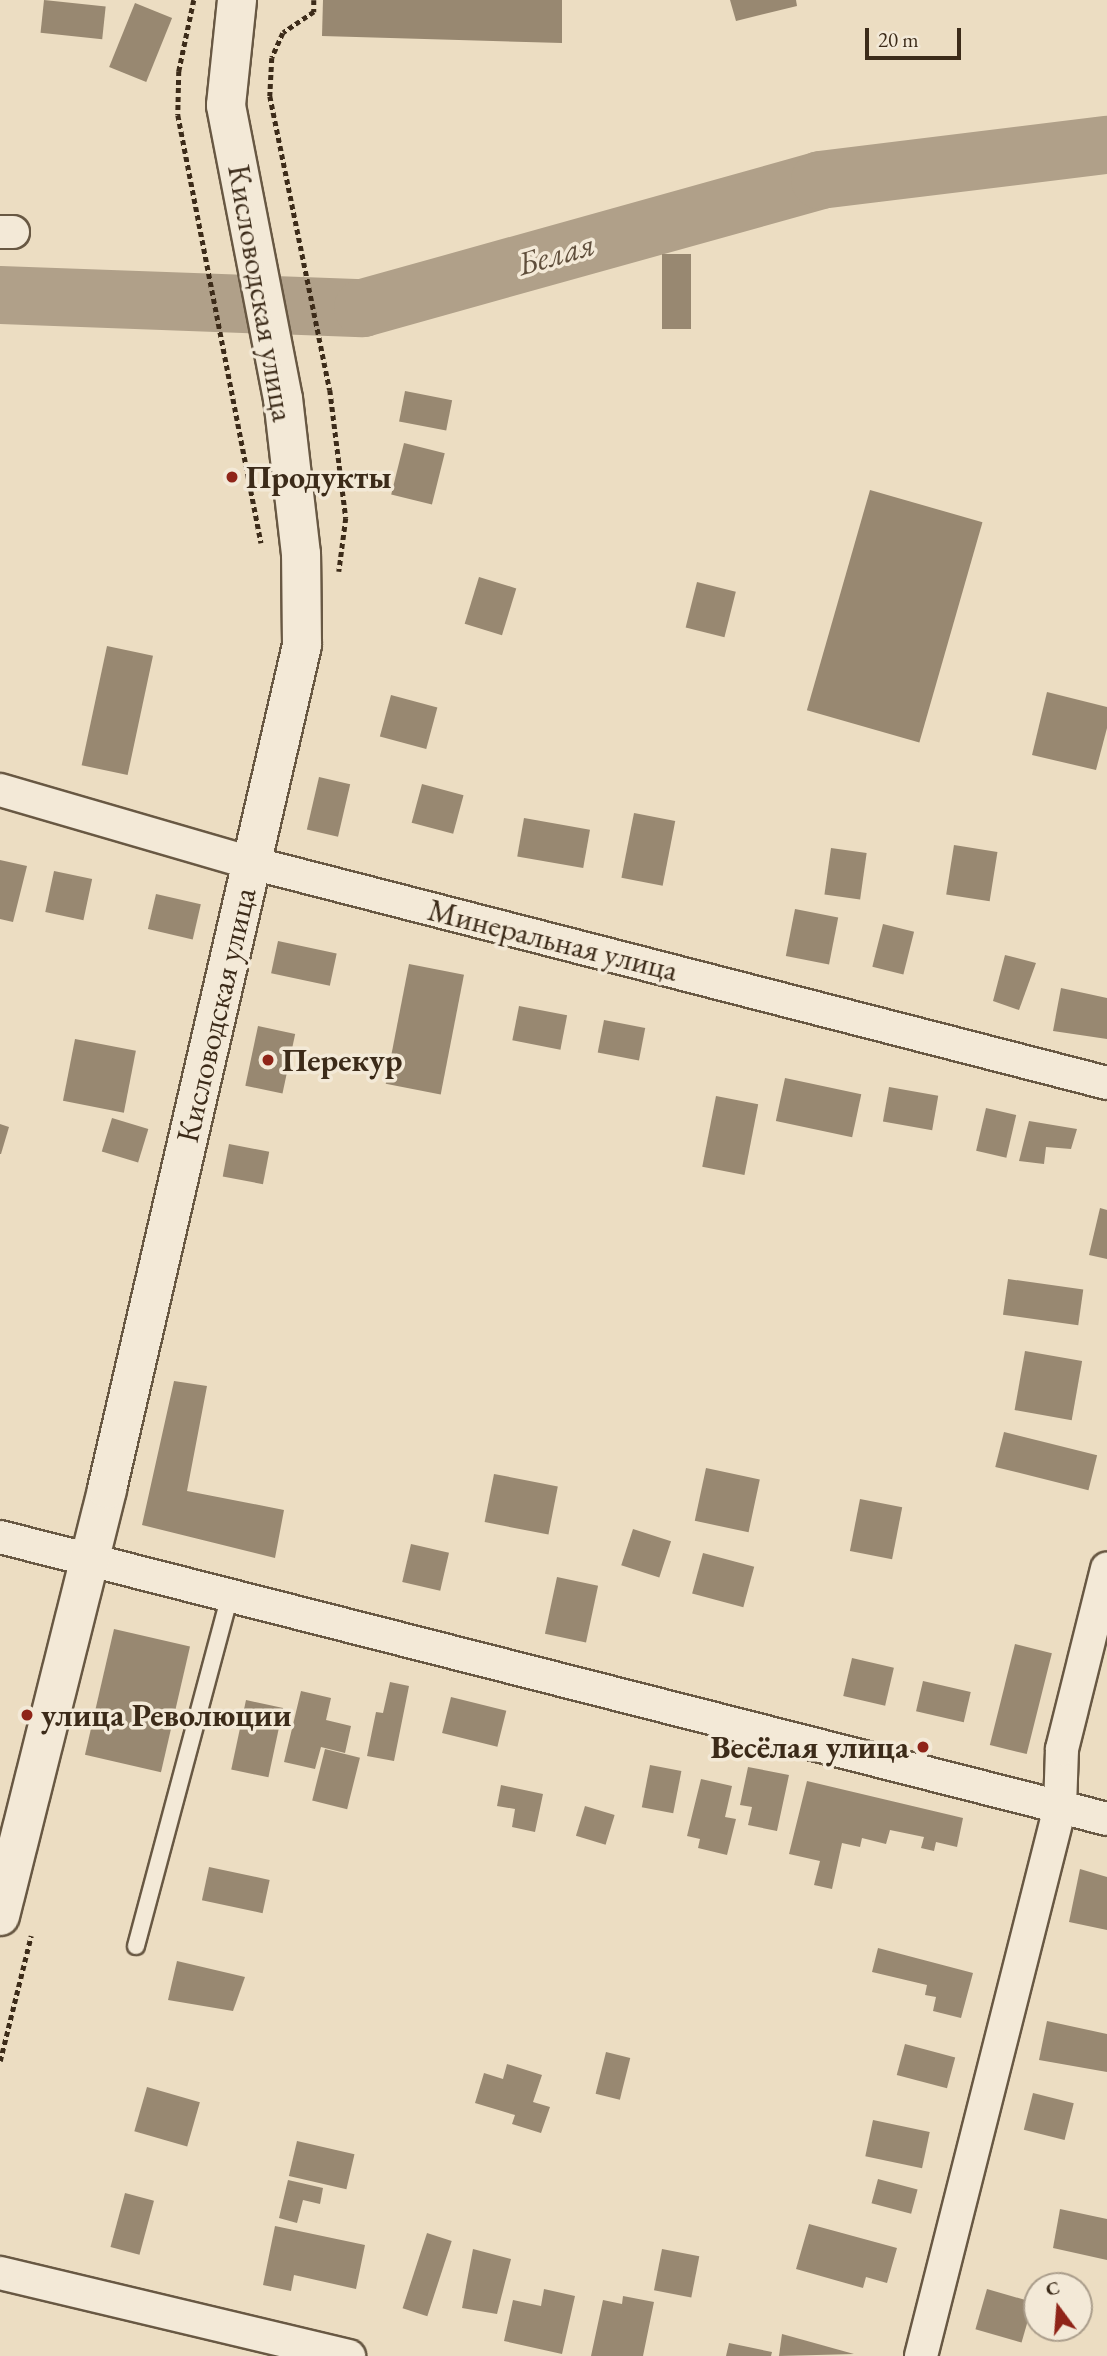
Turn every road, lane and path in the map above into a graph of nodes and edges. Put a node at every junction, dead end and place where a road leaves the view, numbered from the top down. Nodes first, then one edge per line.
1 (194, 0) edge
2 (237, 0) edge
3 (314, 0) edge
4 (330, 390) dead end
5 (264, 558) dead end
6 (0, 790) edge
7 (252, 863) junction
8 (1107, 1083) edge
9 (0, 1537) edge
10 (89, 1559) junction
11 (1107, 1569) edge
12 (230, 1596) junction
13 (1060, 1807) junction
14 (1107, 1819) edge
15 (0, 1916) edge
16 (136, 1946) dead end
17 (0, 2273) edge
18 (349, 2356) edge
19 (921, 2356) edge

1 - 5 path
2 - 7 main road, Кисловодская улица
3 - 4 path
6 - 7 street, Минеральная улица
7 - 8 street, Минеральная улица
7 - 10 main road, Кисловодская улица
9 - 10 street
10 - 12 street
10 - 15 main road, Кисловодская улица
11 - 13 street
12 - 13 street
12 - 16 lane
13 - 14 street
13 - 19 street
17 - 18 street

